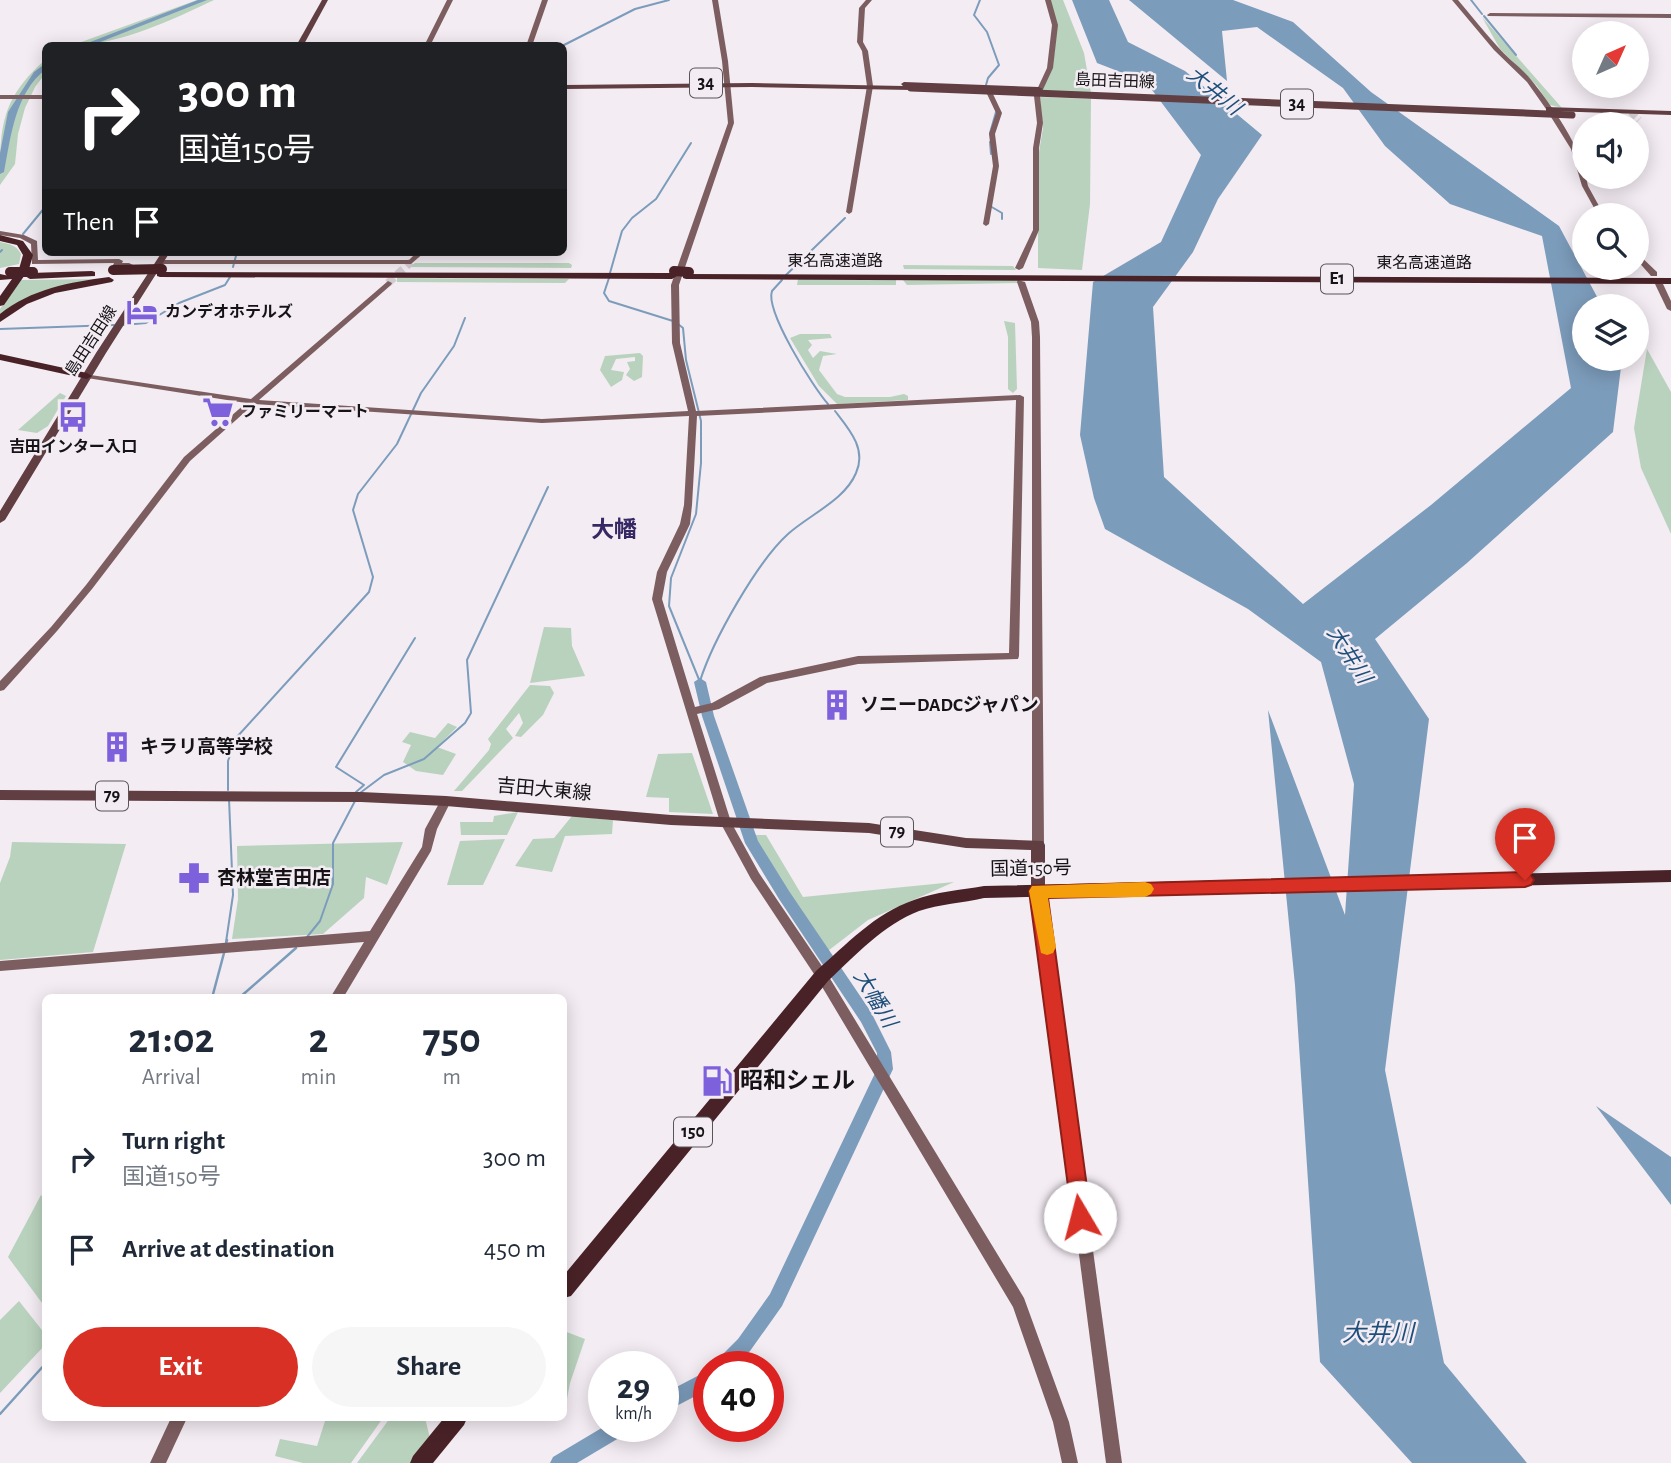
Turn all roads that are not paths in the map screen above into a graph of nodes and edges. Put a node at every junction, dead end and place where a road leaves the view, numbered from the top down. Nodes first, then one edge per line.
1 (325, 0) edge
2 (450, 0) edge
3 (545, 0) edge
4 (715, 0) edge
5 (869, 0) edge
6 (1048, 0) edge
7 (1455, 0) edge
8 (1490, 15) dead end
9 (1671, 16) edge
10 (301, 42) edge
11 (429, 42) edge
12 (529, 42) edge
13 (727, 84) junction
14 (567, 86) edge
15 (870, 86) junction
16 (890, 86) junction
17 (986, 90) junction
18 (1038, 93) junction
19 (0, 97) edge
20 (42, 97) edge
21 (1549, 108) junction
22 (1592, 112) edge
23 (1572, 115) edge
24 (1649, 116) edge
25 (1671, 117) edge
26 (1594, 203) edge
27 (849, 212) dead end
28 (986, 224) dead end
29 (0, 237) edge
30 (165, 256) edge
31 (326, 256) edge
32 (417, 256) edge
33 (324, 261) junction
34 (1019, 268) dead end
35 (1649, 268) edge
36 (160, 269) junction
37 (5, 273) edge
38 (33, 273) junction
39 (593, 273) junction
40 (1654, 274) dead end
41 (111, 275) junction
42 (1671, 278) edge
43 (1021, 282) dead end
44 (388, 283) tunnel mouth
45 (1659, 284) dead end
46 (0, 300) edge
47 (1671, 309) edge
48 (0, 319) edge
49 (0, 358) edge
50 (0, 365) edge
51 (87, 376) junction
52 (255, 402) junction
53 (693, 415) junction
54 (0, 520) edge
55 (0, 687) edge
56 (695, 711) junction
57 (0, 795) edge
58 (446, 801) junction
59 (726, 822) junction
60 (1038, 845) junction
61 (1671, 876) edge
62 (1043, 891) junction
63 (373, 936) junction
64 (0, 966) edge
65 (822, 976) junction
66 (337, 994) edge
67 (567, 1285) edge
68 (178, 1421) edge
69 (455, 1421) edge
70 (158, 1463) edge
71 (420, 1463) edge
72 (1070, 1463) edge
73 (1114, 1463) edge

1 - 10 main road
2 - 11 street
3 - 12 street
4 - 13 street
5 - 15 street
6 - 18 street
7 - 21 street
8 - 9 street
13 - 14 main road, 島田吉田線 / 34
13 - 15 main road, 島田吉田線 / 34
13 - 53 street
15 - 16 main road, 島田吉田線 / 34
15 - 27 street
16 - 17 main road
16 - 23 main road, 島田吉田線 / 34, bridge
17 - 18 main road
17 - 28 street
18 - 34 street
19 - 20 street
21 - 22 main road
21 - 26 street
24 - 25 main road
29 - 36 street
29 - 46 highway
30 - 36 main road, 島田吉田線
31 - 33 street
32 - 33 street
33 - 36 street
35 - 40 street
36 - 39 highway, 東名高速道路 / E1
36 - 39 highway, 東名高速道路 / E1
36 - 41 highway
36 - 51 main road, 島田吉田線
37 - 38 highway, bridge
38 - 41 highway
38 - 41 highway
39 - 42 highway, 東名高速道路 / E1, bridge
41 - 48 highway
43 - 60 street
44 - 52 street
45 - 47 street
49 - 51 highway
50 - 51 highway
51 - 52 street
51 - 54 main road, 島田吉田線
52 - 53 street
52 - 55 street
53 - 56 street
53 - 56 street
56 - 59 street
57 - 58 main road, 吉田大東線 / 79
58 - 59 main road, 吉田大東線 / 79
58 - 63 street
59 - 60 main road, 吉田大東線 / 79
59 - 65 street
60 - 62 main road
61 - 62 highway, 国道150号 / 150
62 - 65 highway, 国道150号 / 150
62 - 73 street
63 - 64 street
63 - 66 street
65 - 67 highway, 国道150号 / 150
65 - 72 street
68 - 70 street
69 - 71 highway

